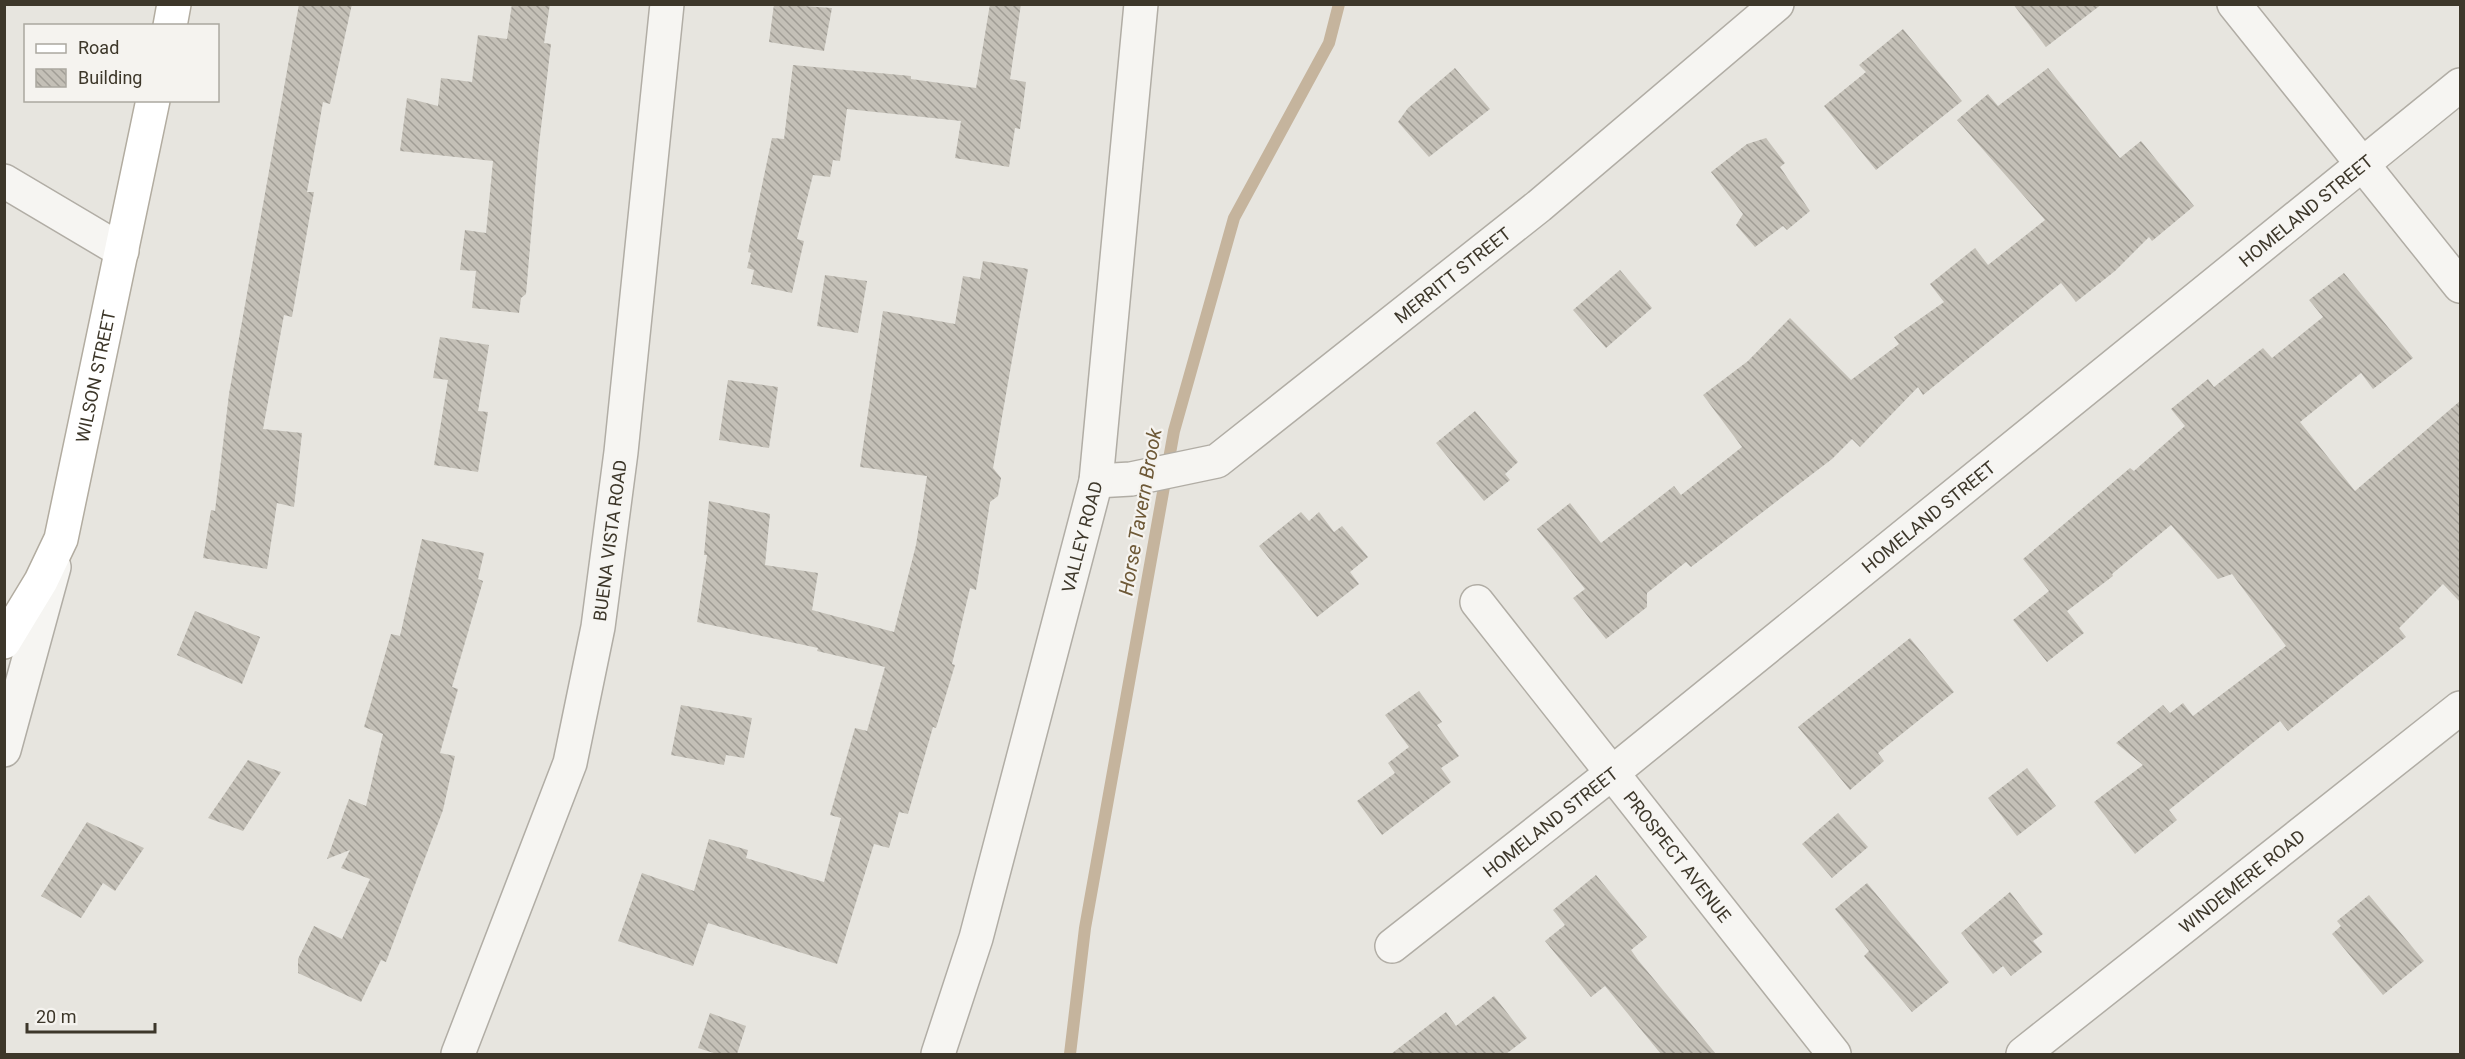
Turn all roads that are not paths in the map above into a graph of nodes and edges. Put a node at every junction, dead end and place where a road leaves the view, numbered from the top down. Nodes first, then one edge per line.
1 (174, 4) edge
2 (667, 4) edge
3 (1141, 4) edge
4 (1777, 4) edge
5 (2234, 4) edge
6 (170, 24) edge
7 (2460, 85) edge
8 (153, 102) edge
9 (2364, 163) junction
10 (4, 180) edge
11 (122, 251) junction
12 (2460, 286) edge
13 (1096, 481) junction
14 (61, 539) junction
15 (1477, 602) dead end
16 (4, 642) edge
17 (2460, 708) edge
18 (4, 750) edge
19 (1612, 773) junction
20 (1392, 946) dead end
21 (458, 1054) edge
22 (938, 1054) edge
23 (1834, 1054) edge
24 (2023, 1054) edge

1 - 6 main road
2 - 21 street, BUENA VISTA ROAD
3 - 13 street, VALLEY ROAD
4 - 13 street, MERRITT STREET
5 - 9 street
7 - 9 street, HOMELAND STREET
8 - 11 main road, WILSON STREET
9 - 12 street
9 - 19 street, HOMELAND STREET
10 - 11 street
11 - 14 main road, WILSON STREET
13 - 22 street, VALLEY ROAD
14 - 16 main road, WILSON STREET
14 - 18 street
15 - 19 street, PROSPECT AVENUE
17 - 24 street, WINDEMERE ROAD
19 - 20 street, HOMELAND STREET
19 - 23 street, PROSPECT AVENUE

